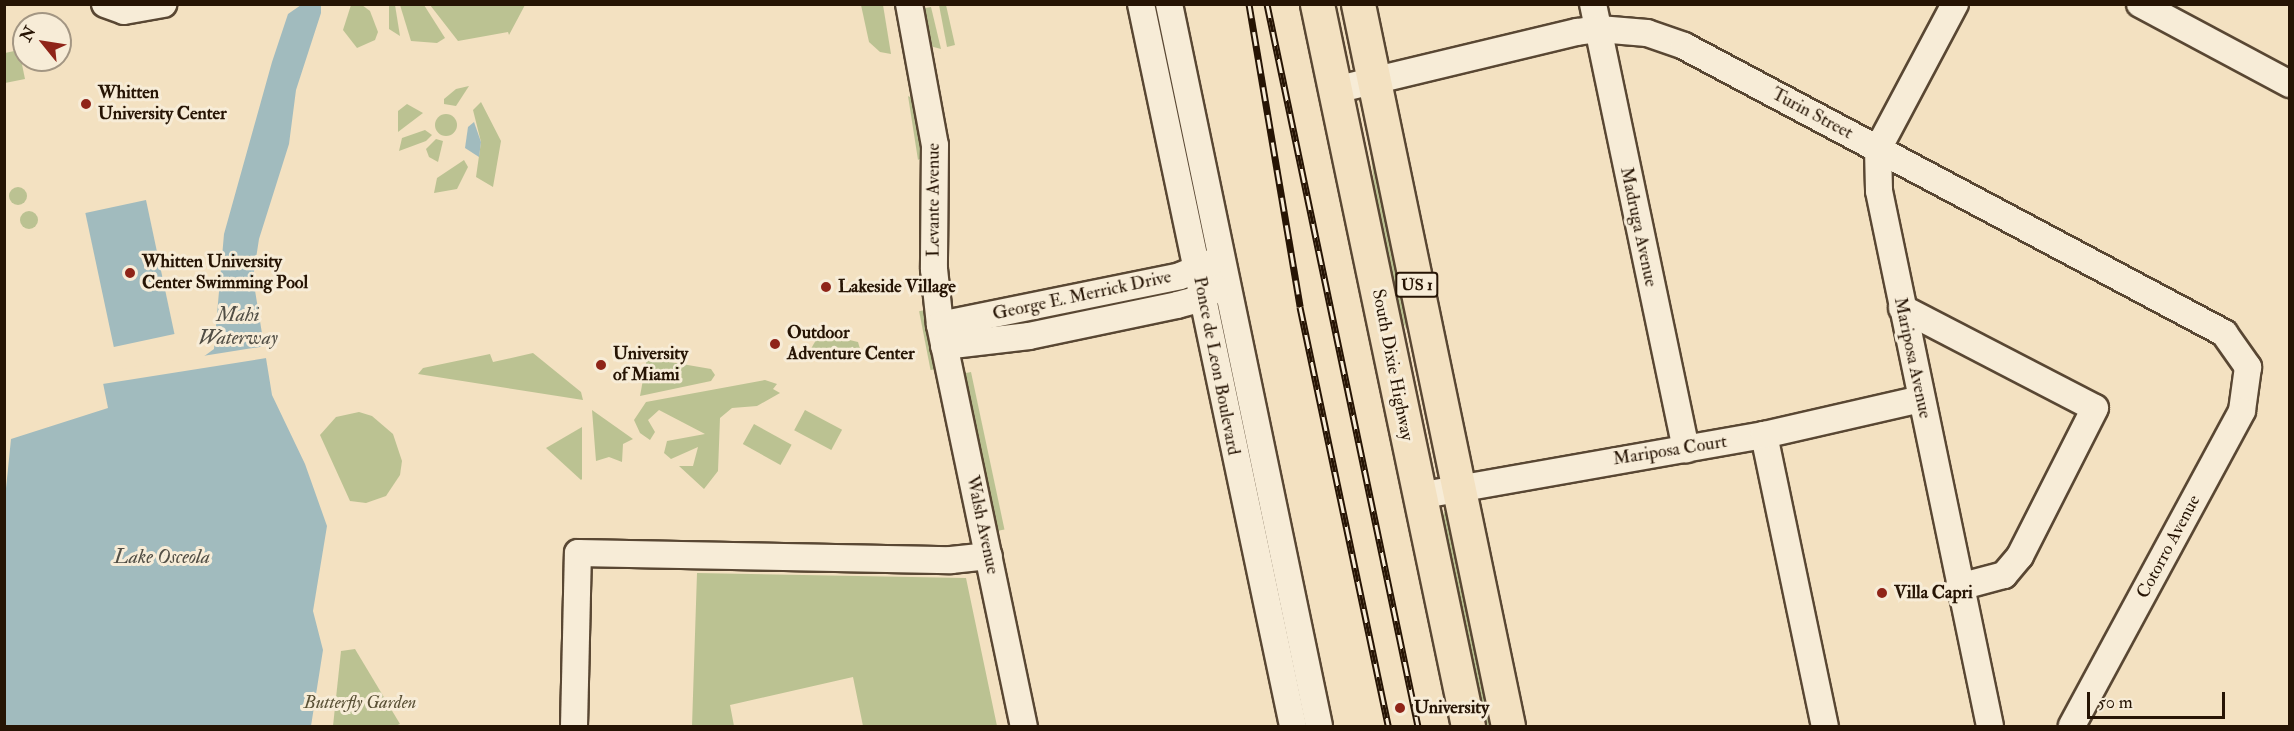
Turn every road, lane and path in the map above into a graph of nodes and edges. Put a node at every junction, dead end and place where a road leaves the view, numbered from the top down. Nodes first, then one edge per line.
1 (105, 4) edge
2 (163, 4) edge
3 (909, 4) edge
4 (1141, 4) edge
5 (1169, 4) edge
6 (1317, 4) edge
7 (1358, 4) edge
8 (1954, 4) edge
9 (2140, 4) edge
10 (1596, 16) edge
11 (1374, 82) junction
12 (2289, 84) edge
13 (1335, 90) junction
14 (1878, 149) junction
15 (1223, 268) junction
16 (1197, 272) junction
17 (1134, 285) junction
18 (1203, 298) junction
19 (1902, 308) junction
20 (1140, 312) junction
21 (942, 335) junction
22 (2247, 363) joint
23 (1921, 399) junction
24 (1764, 435) junction
25 (1686, 449) junction
26 (1459, 489) junction
27 (1418, 496) junction
28 (989, 556) junction
29 (1959, 587) junction
30 (574, 726) edge
31 (1024, 726) edge
32 (1293, 726) edge
33 (1319, 726) edge
34 (1468, 726) edge
35 (1508, 726) edge
36 (1825, 726) edge
37 (1990, 726) edge
38 (2072, 726) edge

1 - 2 street
3 - 21 street, Levante Avenue
4 - 16 street, Ponce de Leon Boulevard
5 - 15 street, Ponce de Leon Boulevard
6 - 13 highway, South Dixie Highway / US 1
7 - 11 highway, US 1
8 - 14 street, Mariposa Avenue
9 - 12 street
10 - 11 street, Turin Street
10 - 14 street, Turin Street
10 - 25 street, Madruga Avenue
11 - 13 street, Turin Street
11 - 26 highway, US 1
13 - 27 highway, South Dixie Highway / US 1
14 - 19 street, Mariposa Avenue
14 - 22 street, Turin Street
15 - 16 street, George E. Merrick Drive
15 - 18 street, George E. Merrick Drive
15 - 33 street, Ponce de Leon Boulevard
16 - 17 street, George E. Merrick Drive
16 - 18 street, Ponce de Leon Boulevard
17 - 20 street
17 - 21 street, George E. Merrick Drive
18 - 20 street, George E. Merrick Drive
18 - 32 street, Ponce de Leon Boulevard
19 - 23 street, Mariposa Avenue
19 - 29 street
20 - 21 street, George E. Merrick Drive
21 - 28 street, Walsh Avenue
22 - 38 street, Cotorro Avenue
23 - 24 street, Mariposa Court
23 - 29 street, Mariposa Avenue
24 - 25 street, Mariposa Court
24 - 36 street
25 - 26 street, Mariposa Court
26 - 27 street, Mariposa Court
26 - 35 highway, US 1
27 - 34 highway, South Dixie Highway / US 1
28 - 30 street
28 - 31 street, Walsh Avenue
29 - 37 street, Mariposa Avenue

